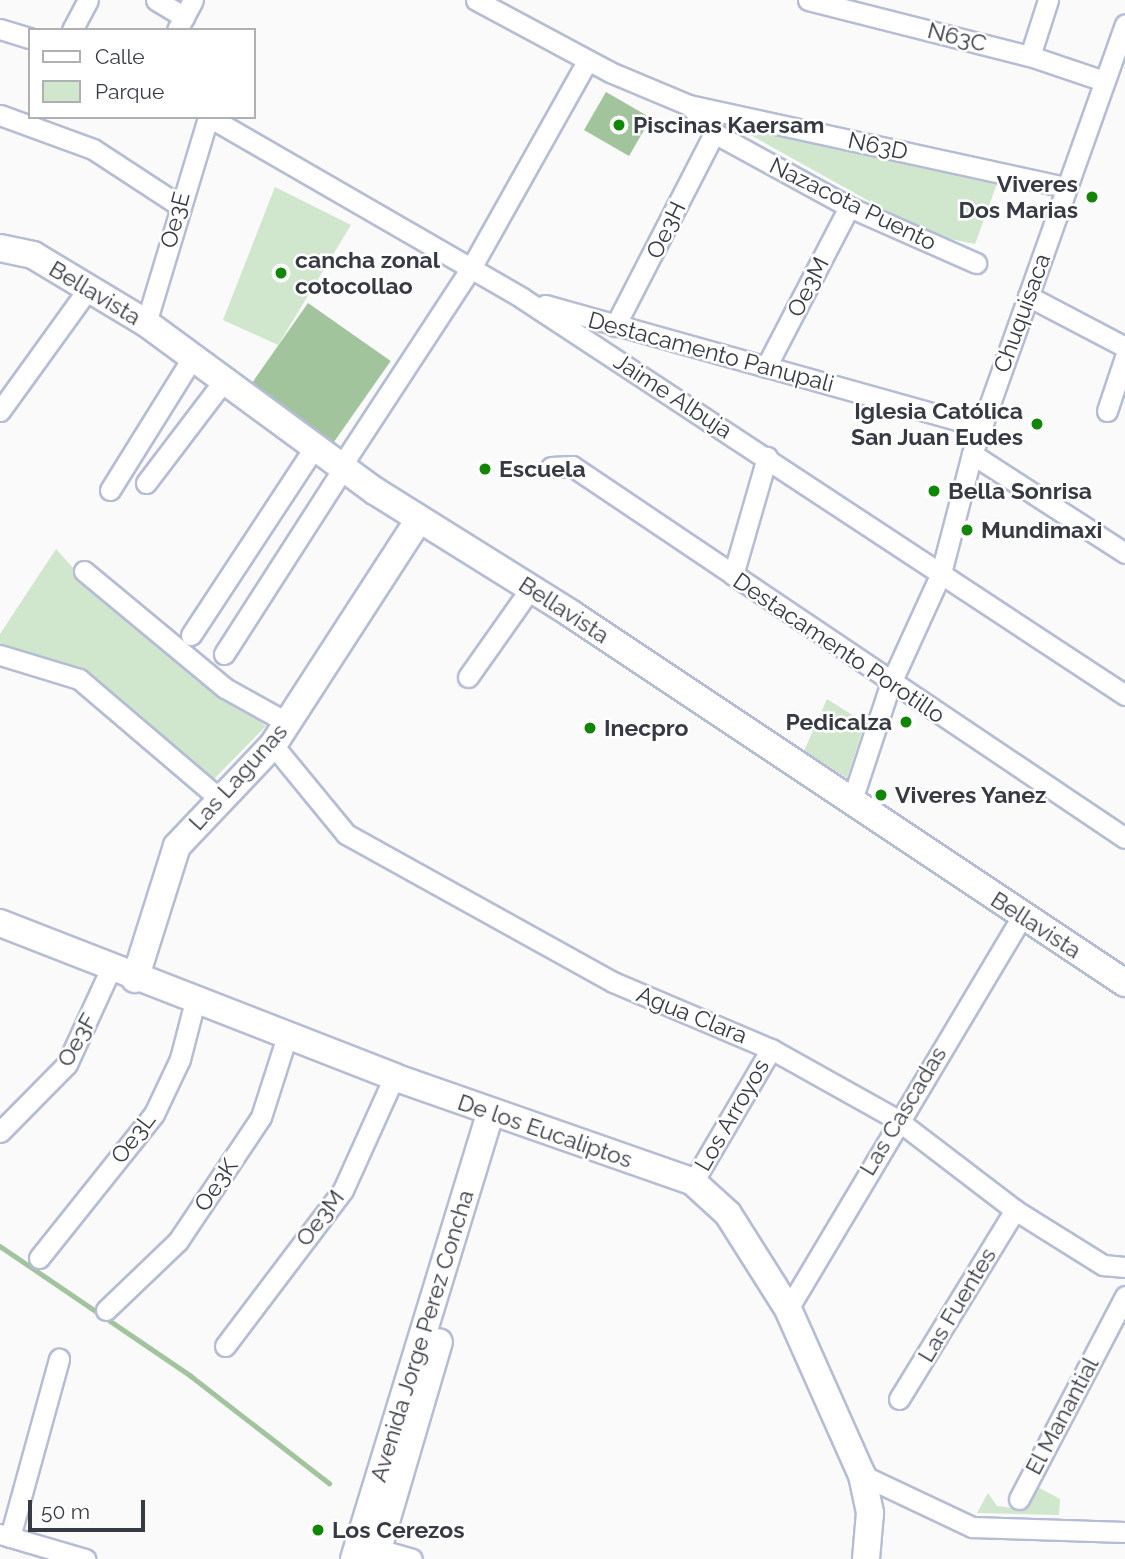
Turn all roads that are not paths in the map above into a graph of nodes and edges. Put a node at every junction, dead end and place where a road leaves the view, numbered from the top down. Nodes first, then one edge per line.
1 (88, 0) edge
2 (156, 0) edge
3 (476, 0) edge
4 (808, 0) edge
5 (1048, 0) edge
6 (185, 15) edge
7 (1125, 24) edge
8 (73, 28) edge
9 (0, 29) edge
10 (28, 37) edge
11 (1030, 56) junction
12 (587, 61) junction
13 (1113, 71) edge
14 (689, 105) junction
15 (0, 115) edge
16 (208, 119) edge
17 (212, 119) edge
18 (714, 133) junction
19 (1066, 187) junction
20 (177, 204) junction
21 (849, 207) junction
22 (0, 248) edge
23 (976, 263) dead end
24 (471, 268) junction
25 (88, 289) junction
26 (1028, 296) junction
27 (522, 298) junction
28 (146, 323) junction
29 (615, 326) junction
30 (1125, 347) edge
31 (1125, 357) edge
32 (191, 360) junction
33 (766, 367) junction
34 (222, 383) junction
35 (0, 411) edge
36 (1107, 411) dead end
37 (982, 427) junction
38 (315, 446) junction
39 (972, 454) junction
40 (767, 457) junction
41 (343, 466) junction
42 (551, 467) dead end
43 (146, 483) dead end
44 (110, 490) dead end
45 (419, 519) junction
46 (1125, 554) edge
47 (84, 571) dead end
48 (941, 573) junction
49 (733, 575) junction
50 (530, 589) junction
51 (191, 635) dead end
52 (224, 654) dead end
53 (0, 655) edge
54 (468, 677) dead end
55 (890, 685) junction
56 (1125, 695) edge
57 (288, 723) junction
58 (273, 745) junction
59 (219, 798) junction
60 (852, 800) junction
61 (1125, 838) edge
62 (1022, 917) junction
63 (0, 923) edge
64 (111, 968) junction
65 (135, 979) junction
66 (1125, 983) edge
67 (195, 1002) junction
68 (287, 1036) junction
69 (771, 1049) junction
70 (394, 1077) junction
71 (498, 1115) junction
72 (896, 1119) junction
73 (0, 1132) edge
74 (693, 1182) junction
75 (1014, 1210) junction
76 (39, 1258) dead end
77 (1125, 1267) edge
78 (1125, 1296) edge
79 (788, 1309) junction
80 (106, 1310) dead end
81 (225, 1346) dead end
82 (59, 1359) dead end
83 (899, 1399) dead end
84 (862, 1475) junction
85 (1019, 1499) dead end
86 (1125, 1532) edge
87 (5, 1535) edge
88 (377, 1554) edge
89 (84, 1559) edge
90 (354, 1559) edge
91 (412, 1559) edge
92 (866, 1559) edge

1 - 8 street
2 - 6 street
3 - 12 street, Nazacota Puento
4 - 11 street, N63C
5 - 11 street
7 - 13 street, Chuquisaca
9 - 10 street
11 - 13 street, N63C
12 - 14 street, Nazacota Puento
12 - 24 street
13 - 19 street, Chuquisaca
14 - 18 street, Nazacota Puento
14 - 19 street, N63D
15 - 20 street
16 - 20 street, Oe3E
17 - 24 street, Jaime Albuja
18 - 21 street, Nazacota Puento
18 - 29 street, Oe3H
19 - 26 street, Chuquisaca
20 - 28 street, Oe3E
21 - 23 street, Nazacota Puento
21 - 33 street, Oe3M
22 - 25 street, Bellavista
24 - 27 street, Jaime Albuja
24 - 41 street
25 - 28 street, Bellavista
25 - 35 street
26 - 30 street
26 - 37 street, Chuquisaca
27 - 29 street, Destacamento Panupali
27 - 40 street, Jaime Albuja
28 - 32 street, Bellavista
29 - 33 street, Destacamento Panupali
31 - 36 street
32 - 34 street, Bellavista
32 - 44 street
33 - 37 street, Destacamento Panupali
34 - 38 street, Bellavista
34 - 43 street
37 - 39 street, Chuquisaca
38 - 41 street, Bellavista
38 - 51 street
39 - 46 street
39 - 48 street, Chuquisaca
40 - 48 street, Jaime Albuja
40 - 49 street
41 - 45 street, Bellavista
41 - 52 street
42 - 49 street, Destacamento Porotillo
45 - 50 street, Bellavista
45 - 57 street, Las Lagunas
47 - 57 street
48 - 55 street, Chuquisaca
48 - 56 street, Jaime Albuja
49 - 55 street, Destacamento Porotillo
50 - 54 street
50 - 60 street, Bellavista
53 - 59 street
55 - 60 street, Chuquisaca
55 - 61 street, Destacamento Porotillo
57 - 58 street, Las Lagunas
58 - 59 street, Las Lagunas
58 - 69 street, Agua Clara
59 - 65 street, Las Lagunas
60 - 62 street, Bellavista
62 - 66 street, Bellavista
62 - 72 street, Las Cascadas
63 - 64 street, De los Eucaliptos
64 - 65 street, De los Eucaliptos
64 - 73 street, Oe3F
65 - 67 street, De los Eucaliptos
67 - 68 street, De los Eucaliptos
67 - 76 street, Oe3L
68 - 70 street, De los Eucaliptos
68 - 80 street, Oe3K
69 - 72 street, Agua Clara
69 - 74 street, Los Arroyos
70 - 71 street, De los Eucaliptos
70 - 81 street, Oe3M
71 - 74 street, De los Eucaliptos
71 - 88 street, Avenida Jorge Perez Concha
71 - 90 street, Avenida Jorge Perez Concha
72 - 75 street, Agua Clara
72 - 79 street, Las Cascadas
74 - 79 street, De los Eucaliptos
75 - 77 street, Agua Clara
75 - 83 street, Las Fuentes
78 - 85 street, El Manantial
79 - 84 street, De los Eucaliptos
82 - 87 street
84 - 86 street
84 - 92 street, De los Eucaliptos
87 - 89 street
88 - 91 street

